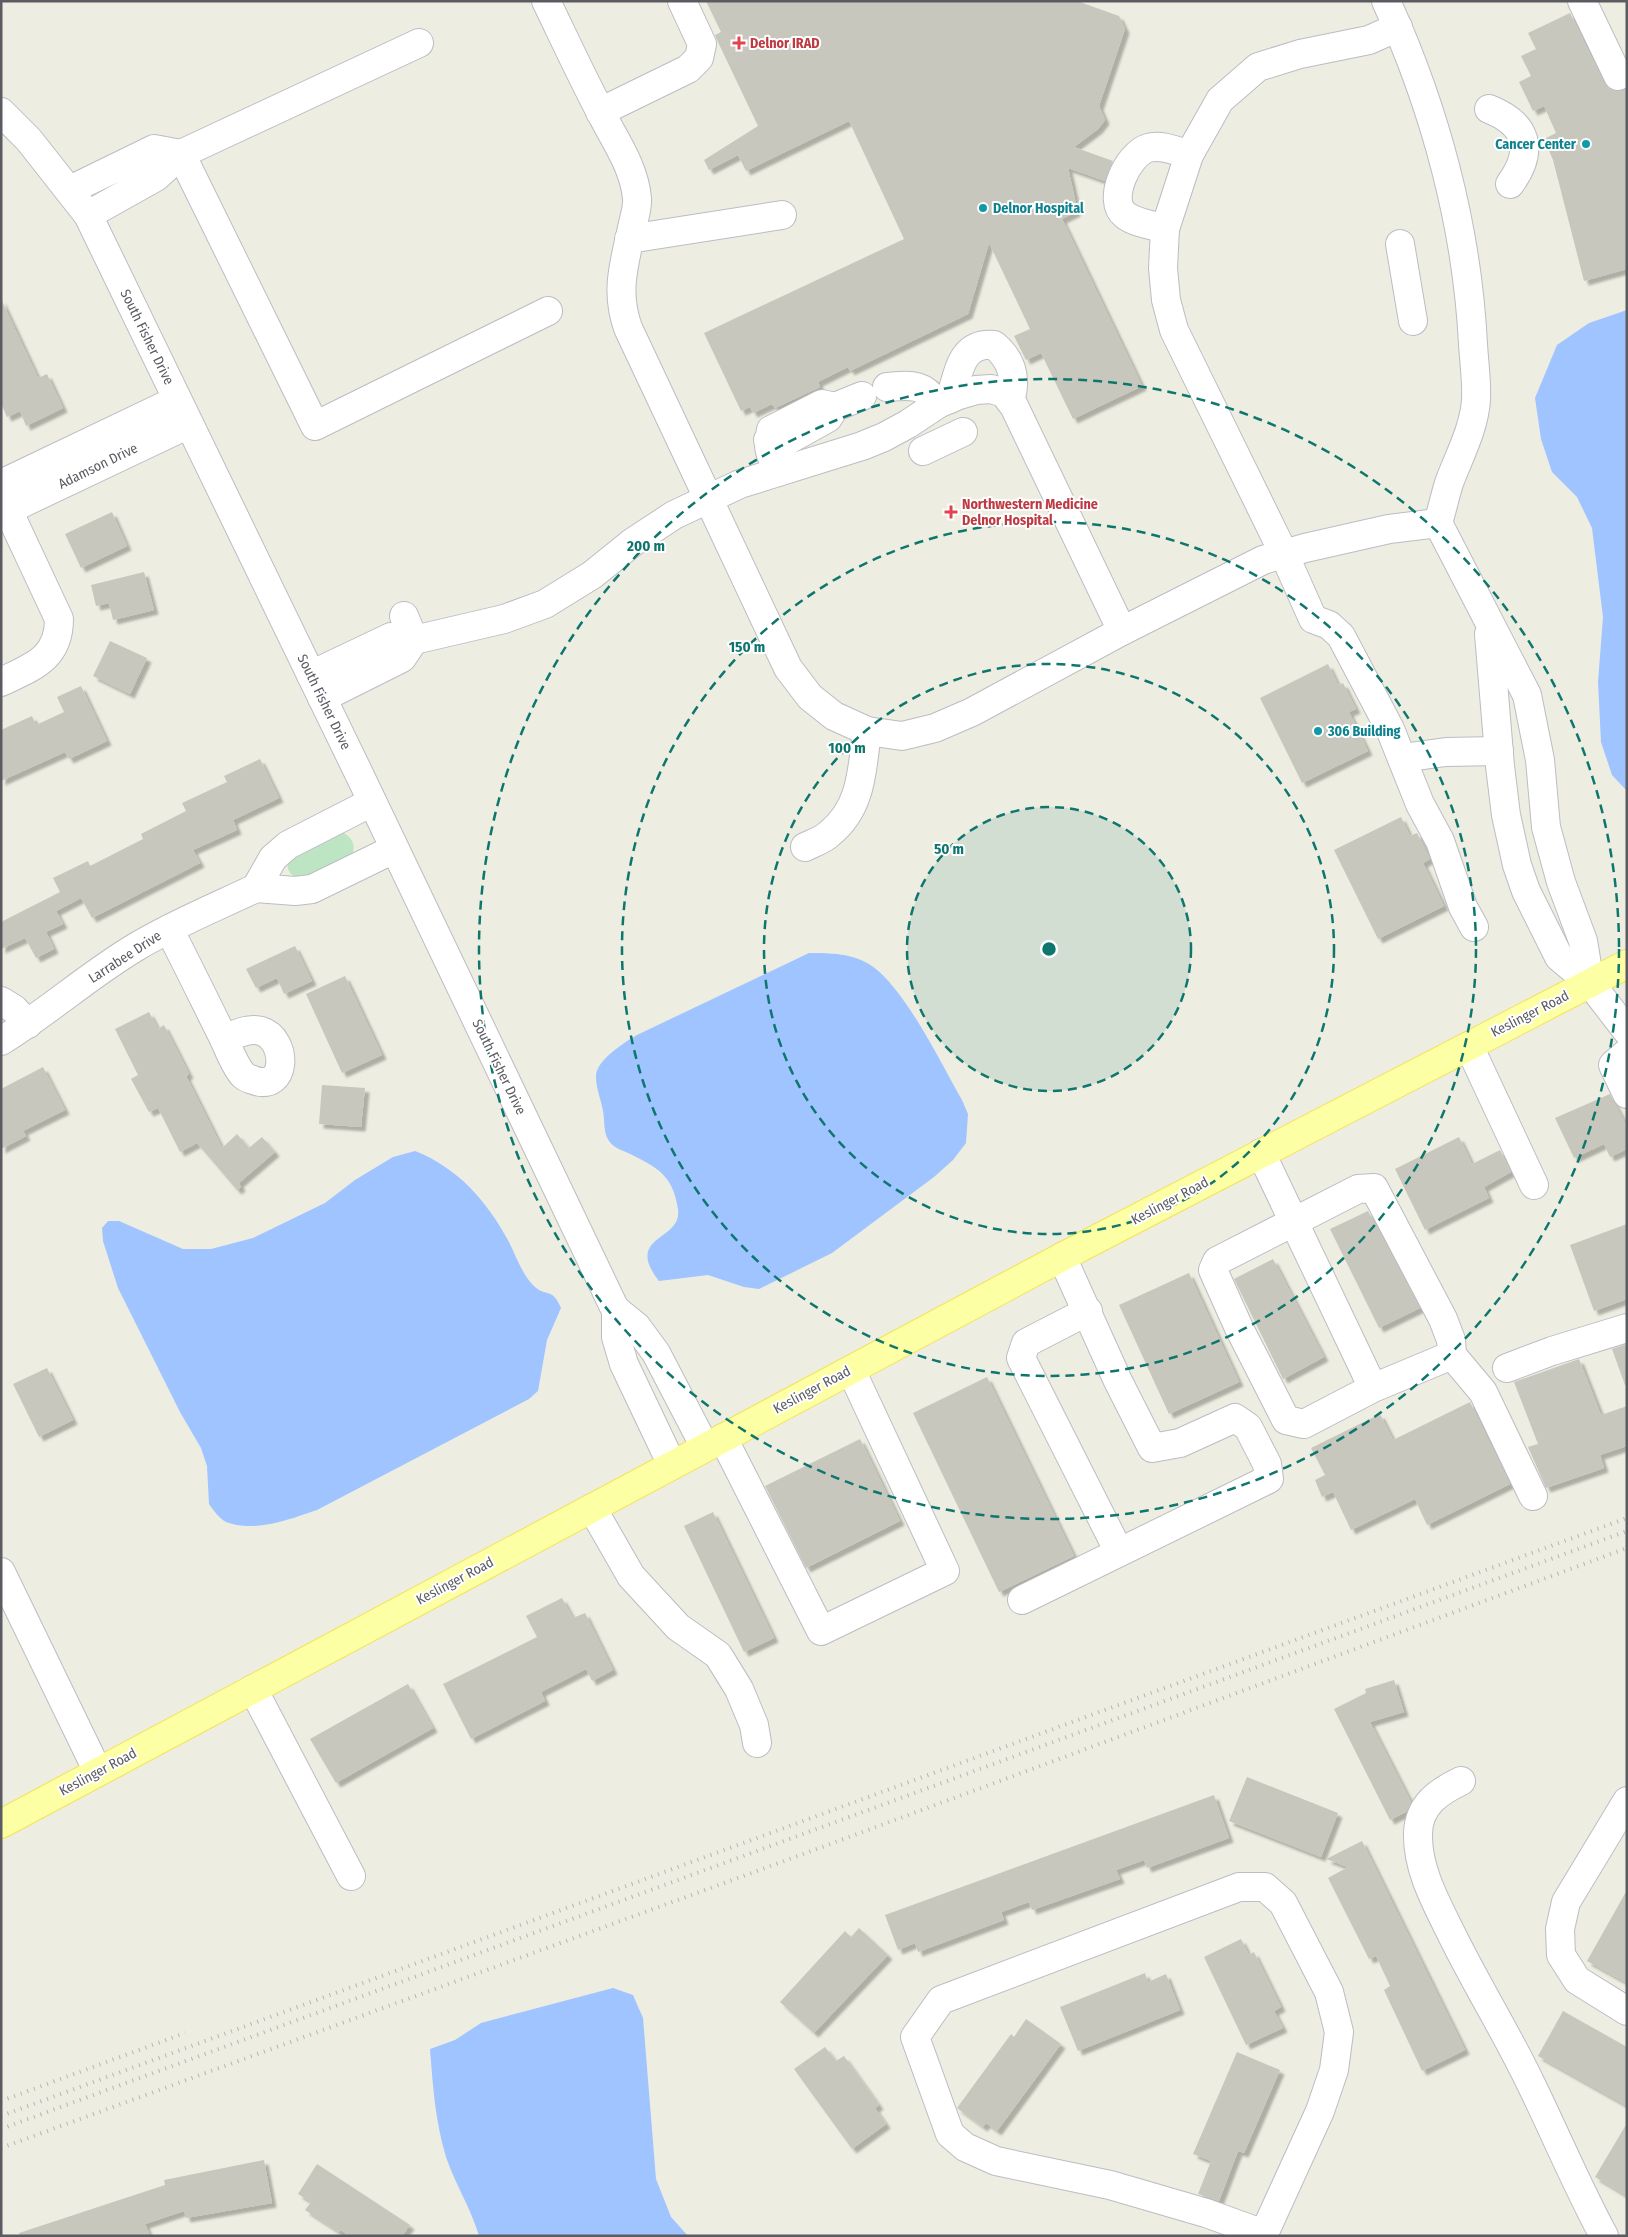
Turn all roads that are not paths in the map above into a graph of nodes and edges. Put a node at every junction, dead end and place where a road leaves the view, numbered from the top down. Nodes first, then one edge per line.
1 (546, 1) edge
2 (682, 1) edge
3 (1386, 1) edge
4 (1582, 1) edge
5 (1398, 27) junction
6 (419, 43) dead end
7 (1618, 76) dead end
8 (1489, 109) dead end
9 (1, 112) edge
10 (600, 112) junction
11 (182, 154) junction
12 (1189, 155) junction
13 (1510, 184) dead end
14 (70, 190) junction
15 (88, 215) junction
16 (782, 215) dead end
17 (1165, 228) junction
18 (629, 239) junction
19 (1400, 244) dead end
20 (548, 311) dead end
21 (1413, 321) dead end
22 (888, 387) dead end
23 (862, 396) dead end
24 (1010, 401) junction
25 (944, 402) junction
26 (183, 412) junction
27 (963, 432) dead end
28 (923, 451) dead end
29 (778, 472) junction
30 (4, 497) edge
31 (709, 498) junction
32 (1438, 523) junction
33 (1284, 554) junction
34 (1488, 622) junction
35 (1122, 631) junction
36 (1, 682) edge
37 (316, 686) junction
38 (866, 731) junction
39 (1499, 751) junction
40 (1402, 758) junction
41 (372, 802) junction
42 (805, 846) dead end
43 (394, 849) junction
44 (256, 888) junction
45 (1474, 927) dead end
46 (169, 929) junction
47 (1627, 964) edge
48 (1590, 983) junction
49 (1, 1001) edge
50 (28, 1024) junction
51 (1627, 1031) edge
52 (224, 1039) dead end
53 (1, 1041) edge
54 (1469, 1046) junction
55 (1627, 1053) edge
56 (1627, 1094) edge
57 (1261, 1153) junction
58 (1534, 1185) dead end
59 (1294, 1221) junction
60 (1062, 1257) junction
61 (615, 1308) junction
62 (1088, 1311) junction
63 (1627, 1328) edge
64 (1452, 1355) junction
65 (1507, 1368) dead end
66 (851, 1370) junction
67 (1373, 1388) junction
68 (714, 1442) junction
69 (672, 1465) junction
70 (1532, 1496) dead end
71 (592, 1508) junction
72 (1119, 1552) junction
73 (1, 1572) edge
74 (1022, 1600) dead end
75 (253, 1689) junction
76 (757, 1743) dead end
77 (98, 1772) junction
78 (1461, 1781) dead end
79 (1627, 1800) edge
80 (1, 1824) edge
81 (351, 1876) dead end
82 (1627, 2011) edge
83 (1264, 2235) edge
84 (1604, 2236) edge

1 - 10 street
2 - 10 street
3 - 5 street
4 - 7 street
5 - 12 street
5 - 32 street
6 - 11 street
8 - 13 street
9 - 14 street, South Fisher Drive
10 - 18 street
11 - 14 street
11 - 15 street
11 - 20 street
12 - 17 street
12 - 17 street
14 - 15 street, South Fisher Drive
15 - 26 street, South Fisher Drive
16 - 18 street
17 - 33 street
18 - 31 street
19 - 21 street
22 - 25 street
23 - 29 street
24 - 25 street
24 - 25 street
24 - 35 street
25 - 29 street
26 - 30 street, Adamson Drive
26 - 37 street, South Fisher Drive
27 - 28 street
29 - 31 street
30 - 36 street
31 - 37 street
31 - 38 street
32 - 33 street
32 - 34 street
33 - 35 street
33 - 40 street
34 - 39 street
34 - 48 street
35 - 38 street
37 - 41 street, South Fisher Drive
38 - 42 street
39 - 40 street
39 - 48 street
40 - 45 street
41 - 43 street, South Fisher Drive
41 - 44 street
43 - 44 street, Larrabee Drive
43 - 61 street, South Fisher Drive
44 - 46 street, Larrabee Drive
46 - 50 street, Larrabee Drive
46 - 52 street
47 - 48 main road, Keslinger Road
48 - 51 street
48 - 54 main road, Keslinger Road
49 - 50 street
50 - 53 street, Larrabee Drive
54 - 57 main road, Keslinger Road
54 - 58 street
55 - 56 street
57 - 59 street
57 - 60 main road, Keslinger Road
59 - 64 street
59 - 67 street
59 - 67 street
60 - 62 street
60 - 66 main road, Keslinger Road
61 - 68 street, South Fisher Drive
61 - 69 street, South Fisher Drive
62 - 72 street
62 - 72 street
63 - 65 street
64 - 67 street
64 - 70 street
66 - 68 main road, Keslinger Road
66 - 68 street, South Fisher Drive
68 - 69 main road, Keslinger Road
69 - 71 main road, Keslinger Road
71 - 75 main road, Keslinger Road
71 - 76 street
72 - 74 street
73 - 77 street
75 - 77 main road, Keslinger Road
75 - 81 street
77 - 80 main road, Keslinger Road
78 - 84 street
79 - 82 street
83 - 83 street

